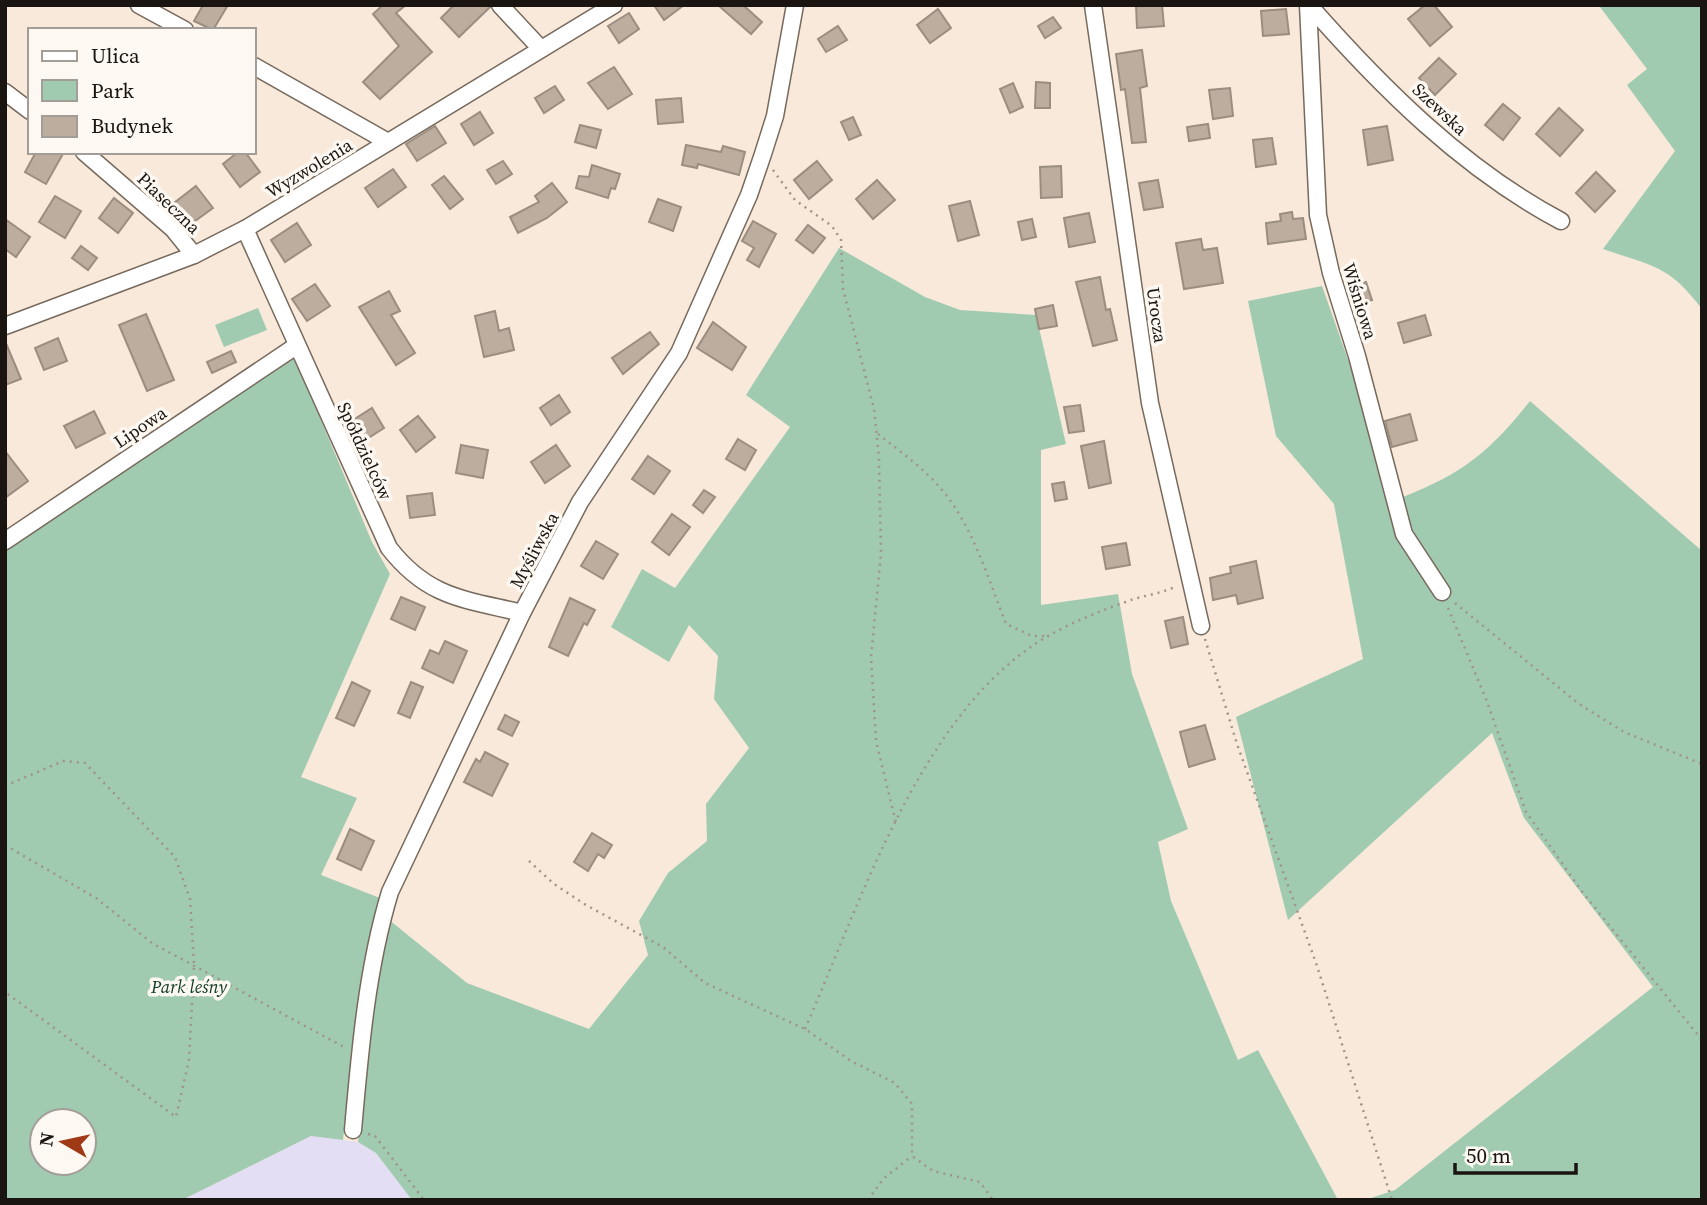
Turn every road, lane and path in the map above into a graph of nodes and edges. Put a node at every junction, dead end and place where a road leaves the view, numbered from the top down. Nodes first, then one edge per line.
1 (139, 5) edge
2 (500, 5) edge
3 (614, 5) edge
4 (795, 5) edge
5 (1093, 5) edge
6 (1309, 5) edge
7 (181, 28) edge
8 (541, 50) junction
9 (256, 67) edge
10 (5, 92) edge
11 (28, 109) edge
12 (388, 142) junction
13 (87, 154) edge
14 (763, 154) junction
15 (1561, 221) dead end
16 (245, 229) junction
17 (194, 255) junction
18 (5, 326) edge
19 (296, 346) junction
20 (877, 432) junction
21 (5, 541) edge
22 (1191, 580) junction
23 (1442, 592) junction
24 (522, 613) junction
25 (1201, 626) joint
26 (1049, 636) junction
27 (1702, 764) edge
28 (5, 786) edge
29 (896, 823) junction
30 (5, 845) edge
31 (529, 861) dead end
32 (194, 965) junction
33 (5, 992) edge
34 (806, 1029) junction
35 (1702, 1040) edge
36 (359, 1056) junction
37 (353, 1130) joint
38 (912, 1157) junction
39 (424, 1200) edge
40 (868, 1200) edge
41 (993, 1200) edge
42 (1392, 1200) edge

1 - 7 street
2 - 8 street
3 - 8 street, Wyzwolenia
4 - 14 street, Myśliwska
5 - 22 street, Urocza
6 - 15 street, Szewska
6 - 23 street, Wiśniowa
8 - 12 street, Wyzwolenia
9 - 12 street
10 - 11 street
12 - 16 street, Wyzwolenia
13 - 17 street, Piaseczna
14 - 20 path
14 - 24 street, Myśliwska
16 - 17 street, Wyzwolenia
16 - 19 street, Spółdzielców
17 - 18 street, Wyzwolenia
19 - 21 street, Lipowa
19 - 24 street, Spółdzielców
20 - 26 path
20 - 29 path
22 - 25 street, Urocza
22 - 26 path
23 - 27 path
23 - 35 path
24 - 36 street, Myśliwska
25 - 42 path
26 - 29 path
28 - 32 path
29 - 34 path
30 - 32 path
31 - 34 path
32 - 33 path
32 - 36 path
34 - 38 path
36 - 37 street, Myśliwska
37 - 39 path
38 - 40 path
38 - 41 path

